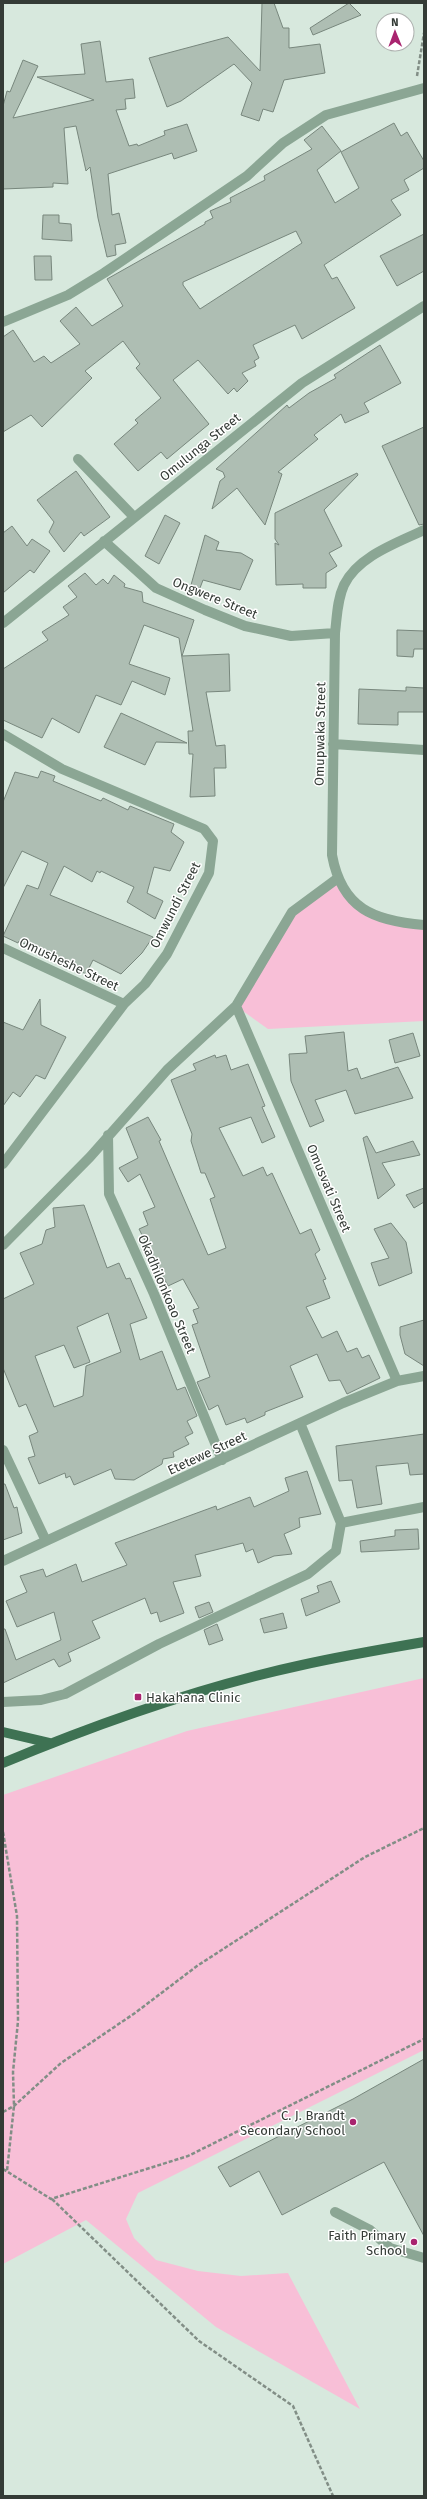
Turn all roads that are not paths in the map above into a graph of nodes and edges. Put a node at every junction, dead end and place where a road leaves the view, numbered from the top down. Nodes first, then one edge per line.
1 (420, 89) edge
2 (424, 306) edge
3 (3, 322) edge
4 (78, 459) dead end
5 (134, 517) junction
6 (424, 530) edge
7 (104, 541) junction
8 (3, 623) edge
9 (335, 633) junction
10 (3, 734) edge
11 (333, 744) junction
12 (424, 750) edge
13 (338, 878) junction
14 (424, 925) edge
15 (3, 948) edge
16 (124, 1004) junction
17 (236, 1006) junction
18 (108, 1135) junction
19 (3, 1164) edge
20 (3, 1245) edge
21 (424, 1376) edge
22 (397, 1381) junction
23 (300, 1424) junction
24 (3, 1450) edge
25 (222, 1460) junction
26 (424, 1507) edge
27 (340, 1523) junction
28 (46, 1541) junction
29 (3, 1561) edge
30 (424, 1642) edge
31 (3, 1702) edge
32 (3, 1732) edge
33 (50, 1743) junction
34 (3, 1763) edge
35 (335, 2212) dead end
36 (424, 2258) edge

1 - 3 street
2 - 5 street, Omulunga Street
4 - 5 street
5 - 7 street, Omulunga Street
6 - 9 street, Omupwaka Street
7 - 8 street, Omulunga Street
7 - 9 street, Ongwere Street
9 - 11 street, Omupwaka Street
10 - 16 street, Omwundi Street
11 - 12 street
11 - 13 street, Omupwaka Street
13 - 14 street, Omupwaka Street
13 - 17 street
15 - 16 street, Omusheshe Street
16 - 19 street, Omwundi Street
17 - 18 street
17 - 22 street, Omusvati Street
18 - 20 street
18 - 25 street, Okadhilonkoao Street
21 - 22 street, Etetewe Street
22 - 23 street, Etetewe Street
23 - 25 street, Etetewe Street
23 - 27 street
24 - 28 street
25 - 28 street, Etetewe Street
26 - 27 street
27 - 31 street
28 - 29 street, Etetewe Street
30 - 33 main road
32 - 33 main road
33 - 34 main road
35 - 36 street

